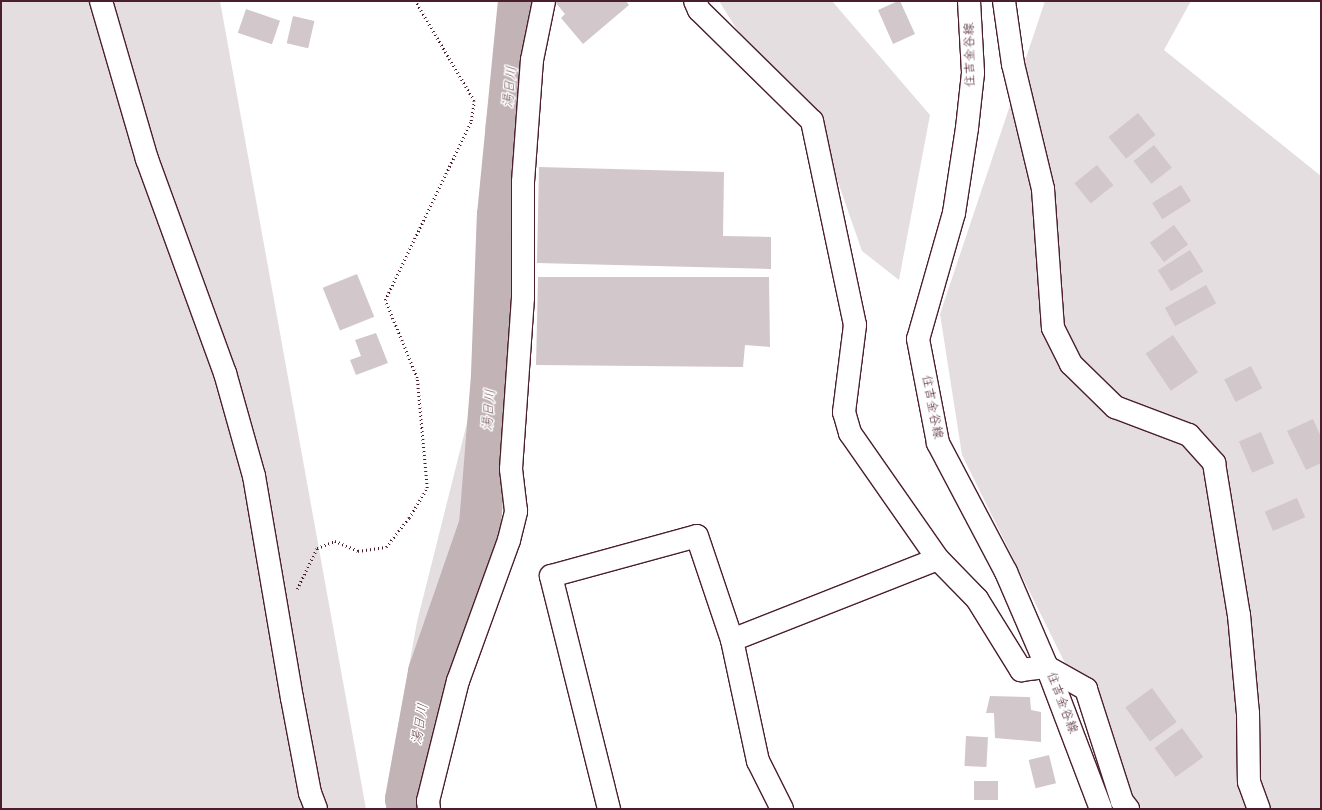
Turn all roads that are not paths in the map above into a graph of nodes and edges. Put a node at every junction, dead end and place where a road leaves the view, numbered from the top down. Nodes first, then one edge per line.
1 (101, 1) edge
2 (544, 1) edge
3 (695, 1) edge
4 (969, 1) edge
5 (1004, 1) edge
6 (938, 559) junction
7 (732, 640) junction
8 (1046, 667) junction
9 (316, 809) edge
10 (429, 809) edge
11 (609, 809) edge
12 (782, 809) edge
13 (1101, 809) edge
14 (1128, 809) edge
15 (1259, 809) edge

1 - 9 street
2 - 10 street
3 - 6 street
4 - 8 street, 住吉金谷線
5 - 15 street
6 - 7 street
6 - 8 street
7 - 11 street
7 - 12 street
8 - 13 street, 住吉金谷線
8 - 14 street

